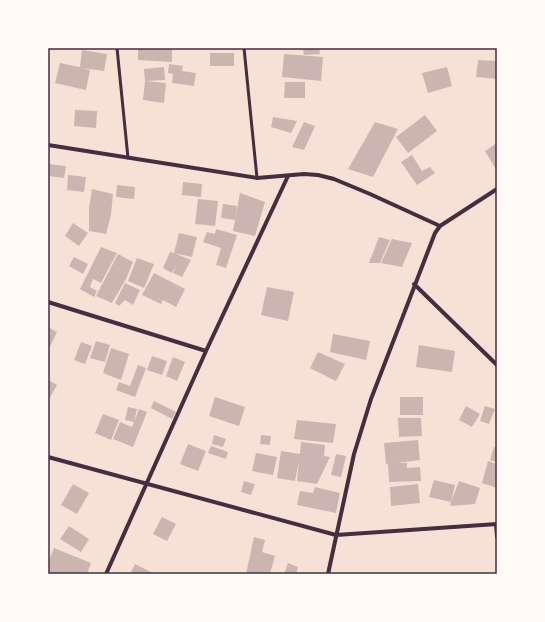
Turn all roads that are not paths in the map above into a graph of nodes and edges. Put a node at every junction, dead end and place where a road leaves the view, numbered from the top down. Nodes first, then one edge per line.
1 (117, 48) edge
2 (244, 48) edge
3 (48, 146) edge
4 (128, 158) junction
5 (288, 176) junction
6 (257, 178) junction
7 (497, 189) edge
8 (440, 226) junction
9 (414, 284) junction
10 (48, 302) edge
11 (206, 351) junction
12 (497, 365) edge
13 (48, 457) edge
14 (148, 483) junction
15 (497, 524) edge
16 (336, 534) junction
17 (497, 537) edge
18 (106, 574) edge
19 (328, 574) edge

1 - 4 lane
2 - 6 lane
3 - 4 street
4 - 6 street
5 - 6 street
5 - 8 street
5 - 11 street
7 - 8 street
8 - 9 street
9 - 12 street
9 - 16 street
10 - 11 street
11 - 14 street
13 - 14 street
14 - 16 street
14 - 18 street
15 - 16 street
15 - 17 street
16 - 19 street

